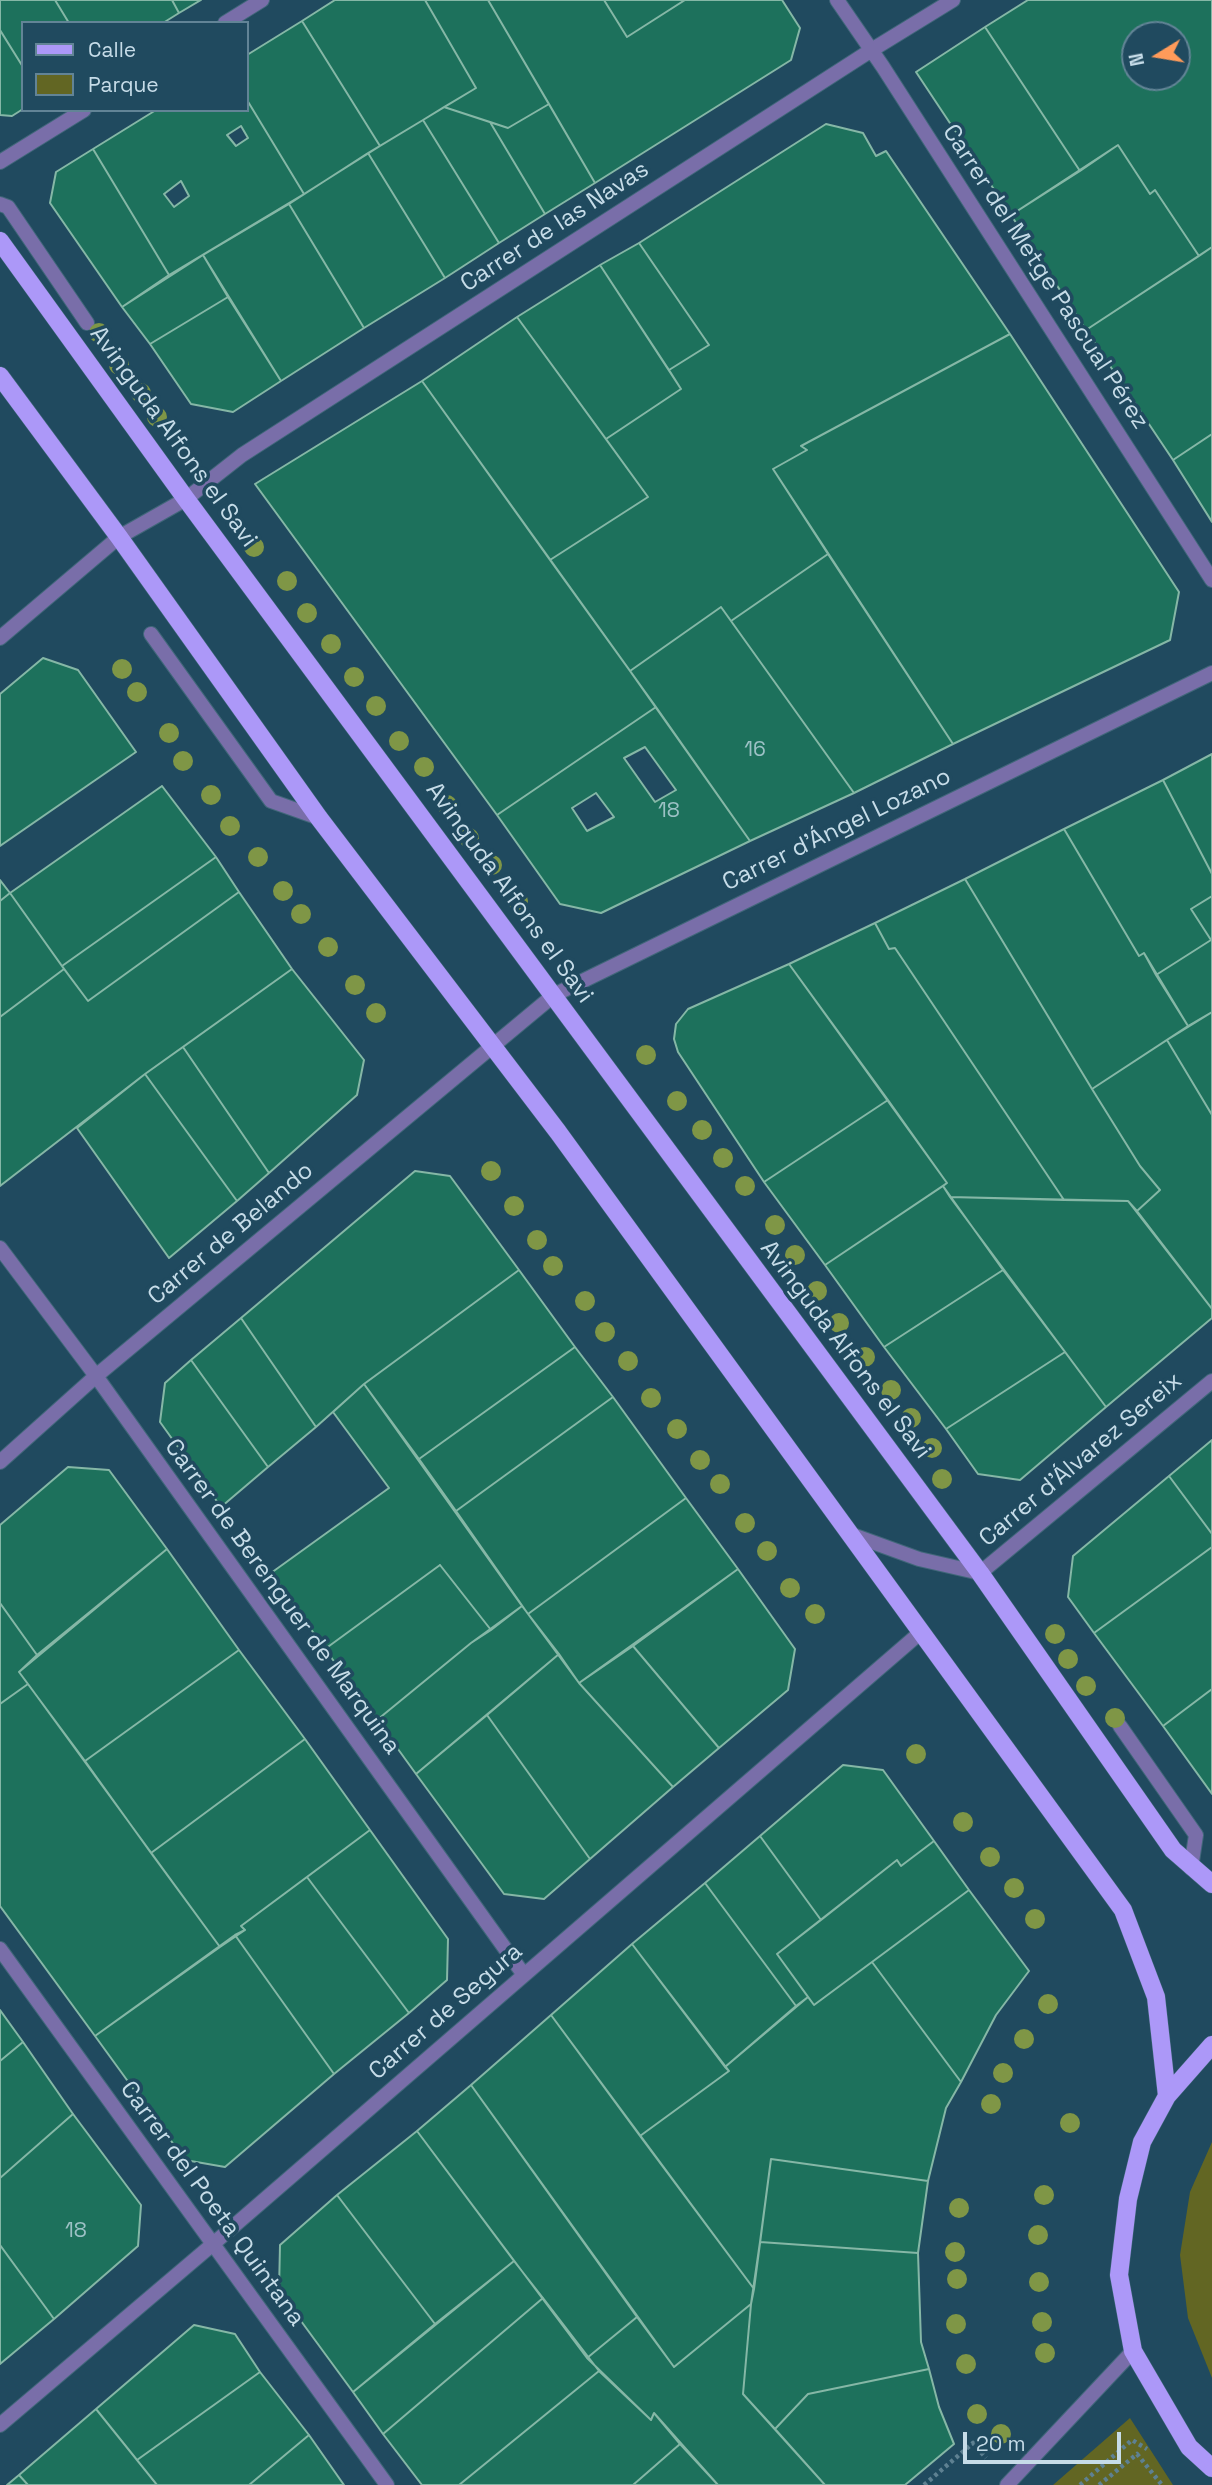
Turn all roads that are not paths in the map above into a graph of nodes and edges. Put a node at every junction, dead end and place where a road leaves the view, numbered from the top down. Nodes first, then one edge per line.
1 (262, 0) edge
2 (837, 0) edge
3 (953, 0) edge
4 (228, 21) edge
5 (870, 51) junction
6 (80, 112) edge
7 (0, 162) edge
8 (0, 204) edge
9 (0, 241) edge
10 (87, 323) dead end
11 (0, 376) edge
12 (186, 499) junction
13 (119, 537) junction
14 (1212, 580) edge
15 (151, 634) dead end
16 (0, 638) edge
17 (1212, 673) edge
18 (319, 818) junction
19 (554, 995) junction
20 (494, 1045) junction
21 (0, 1248) edge
22 (96, 1376) junction
23 (1212, 1381) edge
24 (0, 1462) edge
25 (850, 1534) junction
26 (980, 1573) junction
27 (921, 1632) junction
28 (1120, 1726) dead end
29 (1191, 1868) junction
30 (1212, 1884) edge
31 (0, 1949) edge
32 (524, 1975) junction
33 (1212, 2045) edge
34 (1167, 2096) junction
35 (213, 2244) junction
36 (1133, 2351) junction
37 (0, 2425) edge
38 (1212, 2468) edge
39 (1008, 2484) edge
40 (387, 2485) edge

1 - 4 street
2 - 5 street, Carrer del Metge Pascual Pérez
3 - 5 street, Carrer de las Navas
5 - 12 street, Carrer de las Navas
5 - 14 street, Carrer del Metge Pascual Pérez
6 - 7 street
8 - 10 street
9 - 12 main road, Avinguda Alfons el Savi
11 - 13 main road
12 - 13 street, Carrer de las Navas
12 - 19 main road, Avinguda Alfons el Savi
13 - 16 street, Carrer de las Navas
13 - 18 main road
15 - 18 street
17 - 19 street, Carrer d'Ángel Lozano
18 - 20 main road
19 - 20 street, Carrer d'Ángel Lozano
19 - 26 main road, Avinguda Alfons el Savi
20 - 22 street, Carrer de Belando
20 - 25 main road
21 - 22 street, Carrer de Berenguer de Marquina
22 - 24 street, Carrer de Belando
22 - 32 street, Carrer de Berenguer de Marquina
23 - 26 street, Carrer d'Álvarez Sereix
25 - 26 street
25 - 27 main road
26 - 29 main road, Avinguda Alfons el Savi
27 - 32 street, Carrer de Segura
27 - 34 main road
28 - 29 street
29 - 30 main road, Avinguda Alfons el Savi
31 - 35 street, Carrer del Poeta Quintana
32 - 35 street, Carrer de Segura
33 - 34 main road
34 - 36 main road
35 - 37 street, Carrer de Segura
35 - 40 street, Carrer del Poeta Quintana
36 - 38 main road
36 - 39 street

